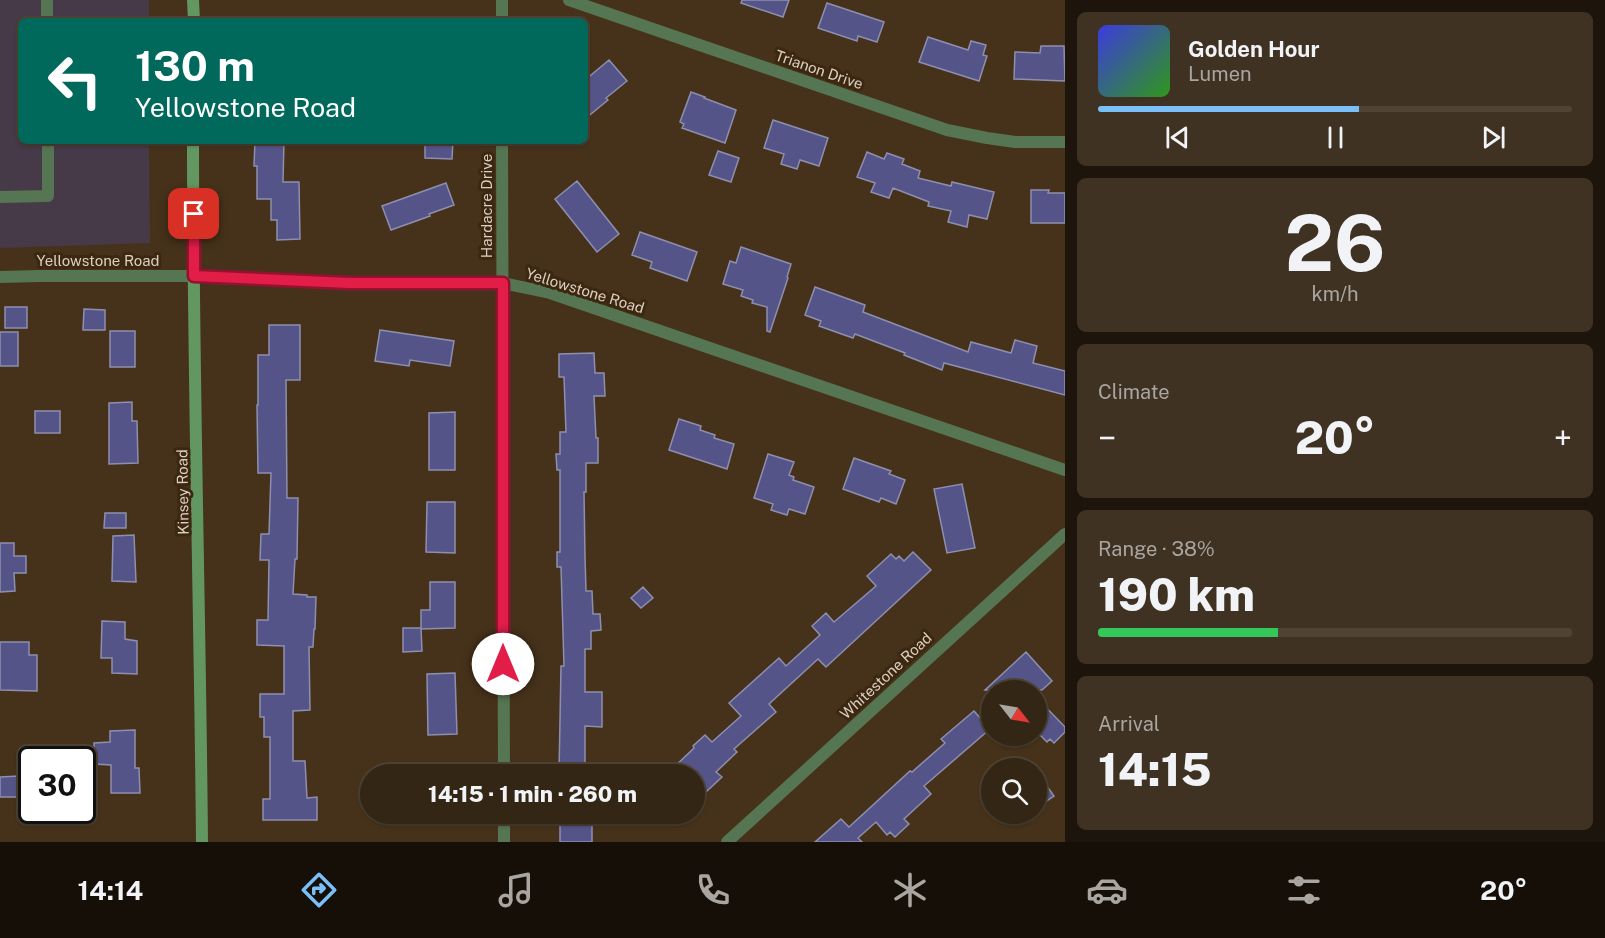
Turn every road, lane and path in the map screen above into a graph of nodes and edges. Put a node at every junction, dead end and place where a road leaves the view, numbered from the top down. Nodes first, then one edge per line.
1 (47, 0) edge
2 (194, 0) edge
3 (502, 0) edge
4 (569, 0) edge
5 (47, 18) edge
6 (194, 18) edge
7 (502, 18) edge
8 (1065, 142) edge
9 (48, 144) edge
10 (193, 144) edge
11 (502, 144) edge
12 (0, 197) edge
13 (194, 276) junction
14 (0, 277) edge
15 (503, 283) junction
16 (1065, 470) edge
17 (1065, 534) edge
18 (504, 764) edge
19 (504, 824) edge
20 (202, 842) edge
21 (504, 842) edge
22 (727, 842) edge

1 - 5 street
2 - 6 street
3 - 7 street
4 - 8 street, Trianon Drive
9 - 12 street
10 - 13 street, Kinsey Road
11 - 15 street, Hardacre Drive
13 - 14 street, Yellowstone Road
13 - 15 street, Yellowstone Road
13 - 20 street, Kinsey Road
15 - 16 street, Yellowstone Road
15 - 18 street, Hardacre Drive
17 - 22 street, Whitestone Road
19 - 21 street

